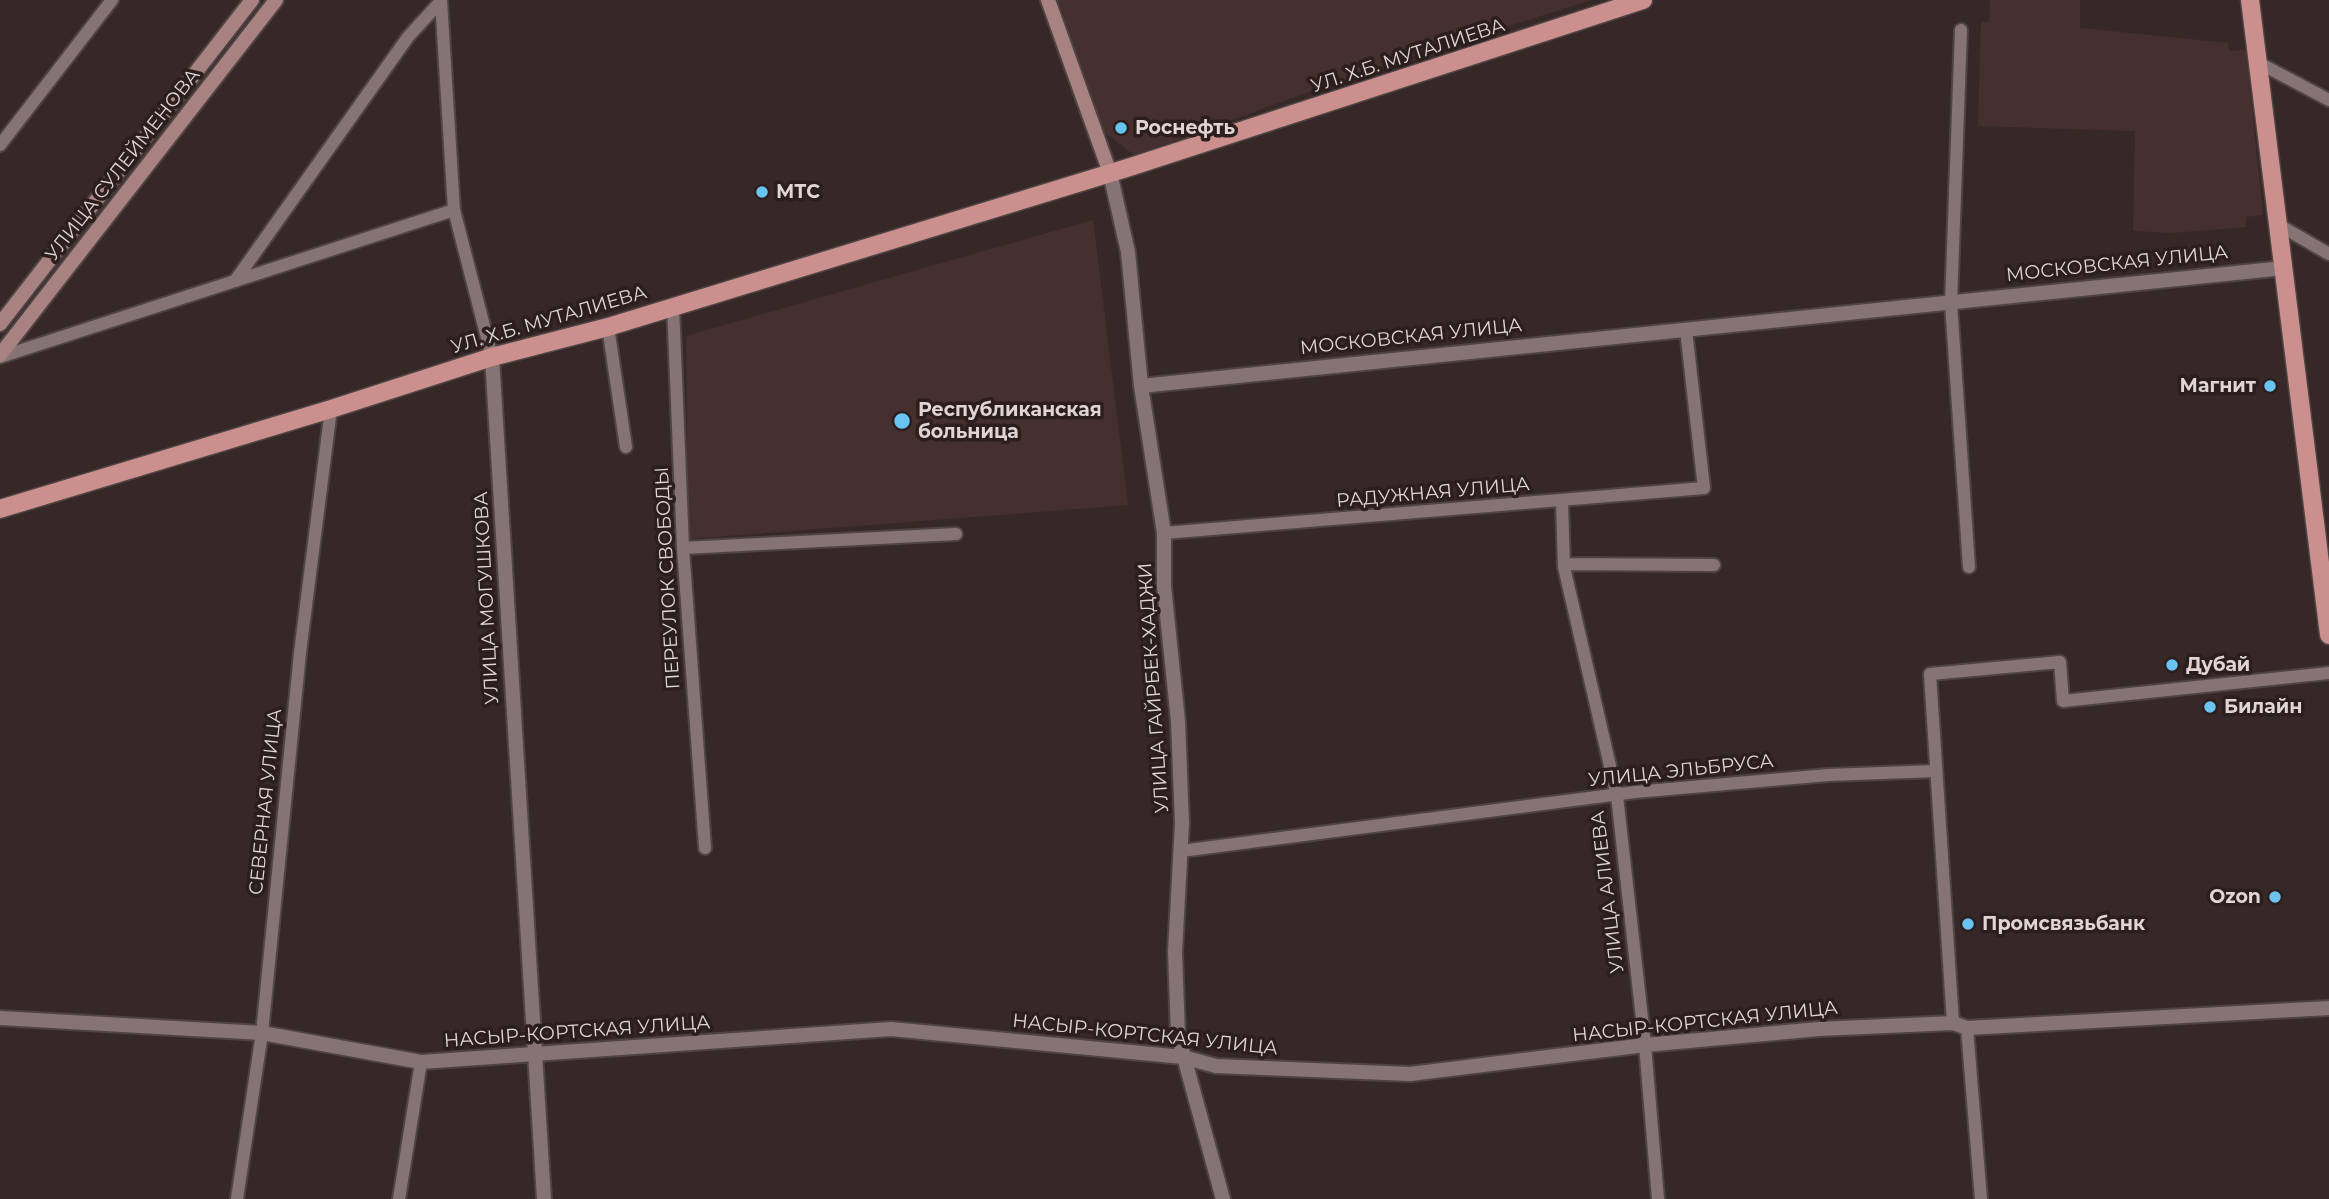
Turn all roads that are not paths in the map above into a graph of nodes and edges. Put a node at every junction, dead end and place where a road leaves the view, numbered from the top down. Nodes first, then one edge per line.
1 (112, 0) edge
2 (252, 0) edge
3 (276, 0) edge
4 (1048, 0) edge
5 (1643, 0) edge
6 (2250, 0) edge
7 (441, 1) edge
8 (1961, 30) dead end
9 (2259, 63) junction
10 (2329, 100) edge
11 (0, 145) edge
12 (1110, 173) junction
13 (454, 210) junction
14 (2279, 225) junction
15 (2329, 254) edge
16 (2284, 268) junction
17 (235, 281) junction
18 (1951, 303) junction
19 (673, 306) junction
20 (0, 324) edge
21 (608, 327) junction
22 (1686, 330) junction
23 (0, 356) edge
24 (492, 357) junction
25 (1141, 386) junction
26 (331, 410) junction
27 (626, 447) dead end
28 (1562, 502) junction
29 (0, 509) edge
30 (1164, 533) junction
31 (956, 534) dead end
32 (683, 548) junction
33 (1564, 564) junction
34 (1714, 565) dead end
35 (1969, 567) dead end
36 (2329, 635) edge
37 (2329, 673) edge
38 (1936, 771) junction
39 (1617, 796) junction
40 (705, 848) dead end
41 (1181, 851) junction
42 (2329, 1008) edge
43 (0, 1018) edge
44 (1960, 1026) junction
45 (262, 1033) junction
46 (1645, 1045) junction
47 (537, 1056) junction
48 (1183, 1057) junction
49 (421, 1062) junction
50 (237, 1199) edge
51 (399, 1199) edge
52 (544, 1199) edge
53 (1223, 1199) edge
54 (1658, 1199) edge
55 (1981, 1199) edge

1 - 11 street
2 - 20 main road, УЛИЦА СУЛЕЙМЕНОВА
3 - 23 main road, УЛИЦА СУЛЕЙМЕНОВА
4 - 12 main road
5 - 12 main road, УЛ. Х.Б. МУТАЛИЕВА
6 - 9 main road
7 - 13 street, УЛИЦА МОГУШКОВА
7 - 17 street
8 - 18 street
9 - 10 street
9 - 14 main road
12 - 19 main road, УЛ. Х.Б. МУТАЛИЕВА
12 - 25 street, УЛИЦА ГАЙРБЕК-ХАДЖИ
13 - 17 street
13 - 24 street, УЛИЦА МОГУШКОВА
14 - 15 street
14 - 16 main road
16 - 18 street, МОСКОВСКАЯ УЛИЦА
16 - 36 main road
17 - 23 street
18 - 22 street, МОСКОВСКАЯ УЛИЦА
18 - 35 street
19 - 21 main road, УЛ. Х.Б. МУТАЛИЕВА
19 - 32 street, ПЕРЕУЛОК СВОБОДЫ
21 - 24 main road, УЛ. Х.Б. МУТАЛИЕВА
21 - 27 street
22 - 25 street, МОСКОВСКАЯ УЛИЦА
22 - 28 street, РАДУЖНАЯ УЛИЦА
24 - 26 main road, УЛ. Х.Б. МУТАЛИЕВА
24 - 47 street, УЛИЦА МОГУШКОВА
25 - 30 street, УЛИЦА ГАЙРБЕК-ХАДЖИ
26 - 29 main road, УЛ. Х.Б. МУТАЛИЕВА
26 - 45 street, СЕВЕРНАЯ УЛИЦА
28 - 30 street, РАДУЖНАЯ УЛИЦА
28 - 33 street, УЛИЦА АЛИЕВА
30 - 41 street, УЛИЦА ГАЙРБЕК-ХАДЖИ
31 - 32 street
32 - 40 street, ПЕРЕУЛОК СВОБОДЫ
33 - 34 street
33 - 39 street, УЛИЦА АЛИЕВА
37 - 38 street
38 - 39 street, УЛИЦА ЭЛЬБРУСА
38 - 44 street
39 - 41 street, УЛИЦА ЭЛЬБРУСА
39 - 46 street, УЛИЦА АЛИЕВА
41 - 48 street, УЛИЦА ГАЙРБЕК-ХАДЖИ
42 - 44 street, НАСЫР-КОРТСКАЯ УЛИЦА
43 - 45 street, НАСЫР-КОРТСКАЯ УЛИЦА
44 - 46 street, НАСЫР-КОРТСКАЯ УЛИЦА
44 - 55 street
45 - 49 street, НАСЫР-КОРТСКАЯ УЛИЦА
45 - 50 street, СЕВЕРНАЯ УЛИЦА
46 - 48 street, НАСЫР-КОРТСКАЯ УЛИЦА
46 - 54 street, УЛИЦА АЛИЕВА
47 - 48 street, НАСЫР-КОРТСКАЯ УЛИЦА
47 - 49 street, НАСЫР-КОРТСКАЯ УЛИЦА
47 - 52 street, УЛИЦА МОГУШКОВА
48 - 53 street, УЛИЦА ГАЙРБЕК-ХАДЖИ
49 - 51 street

